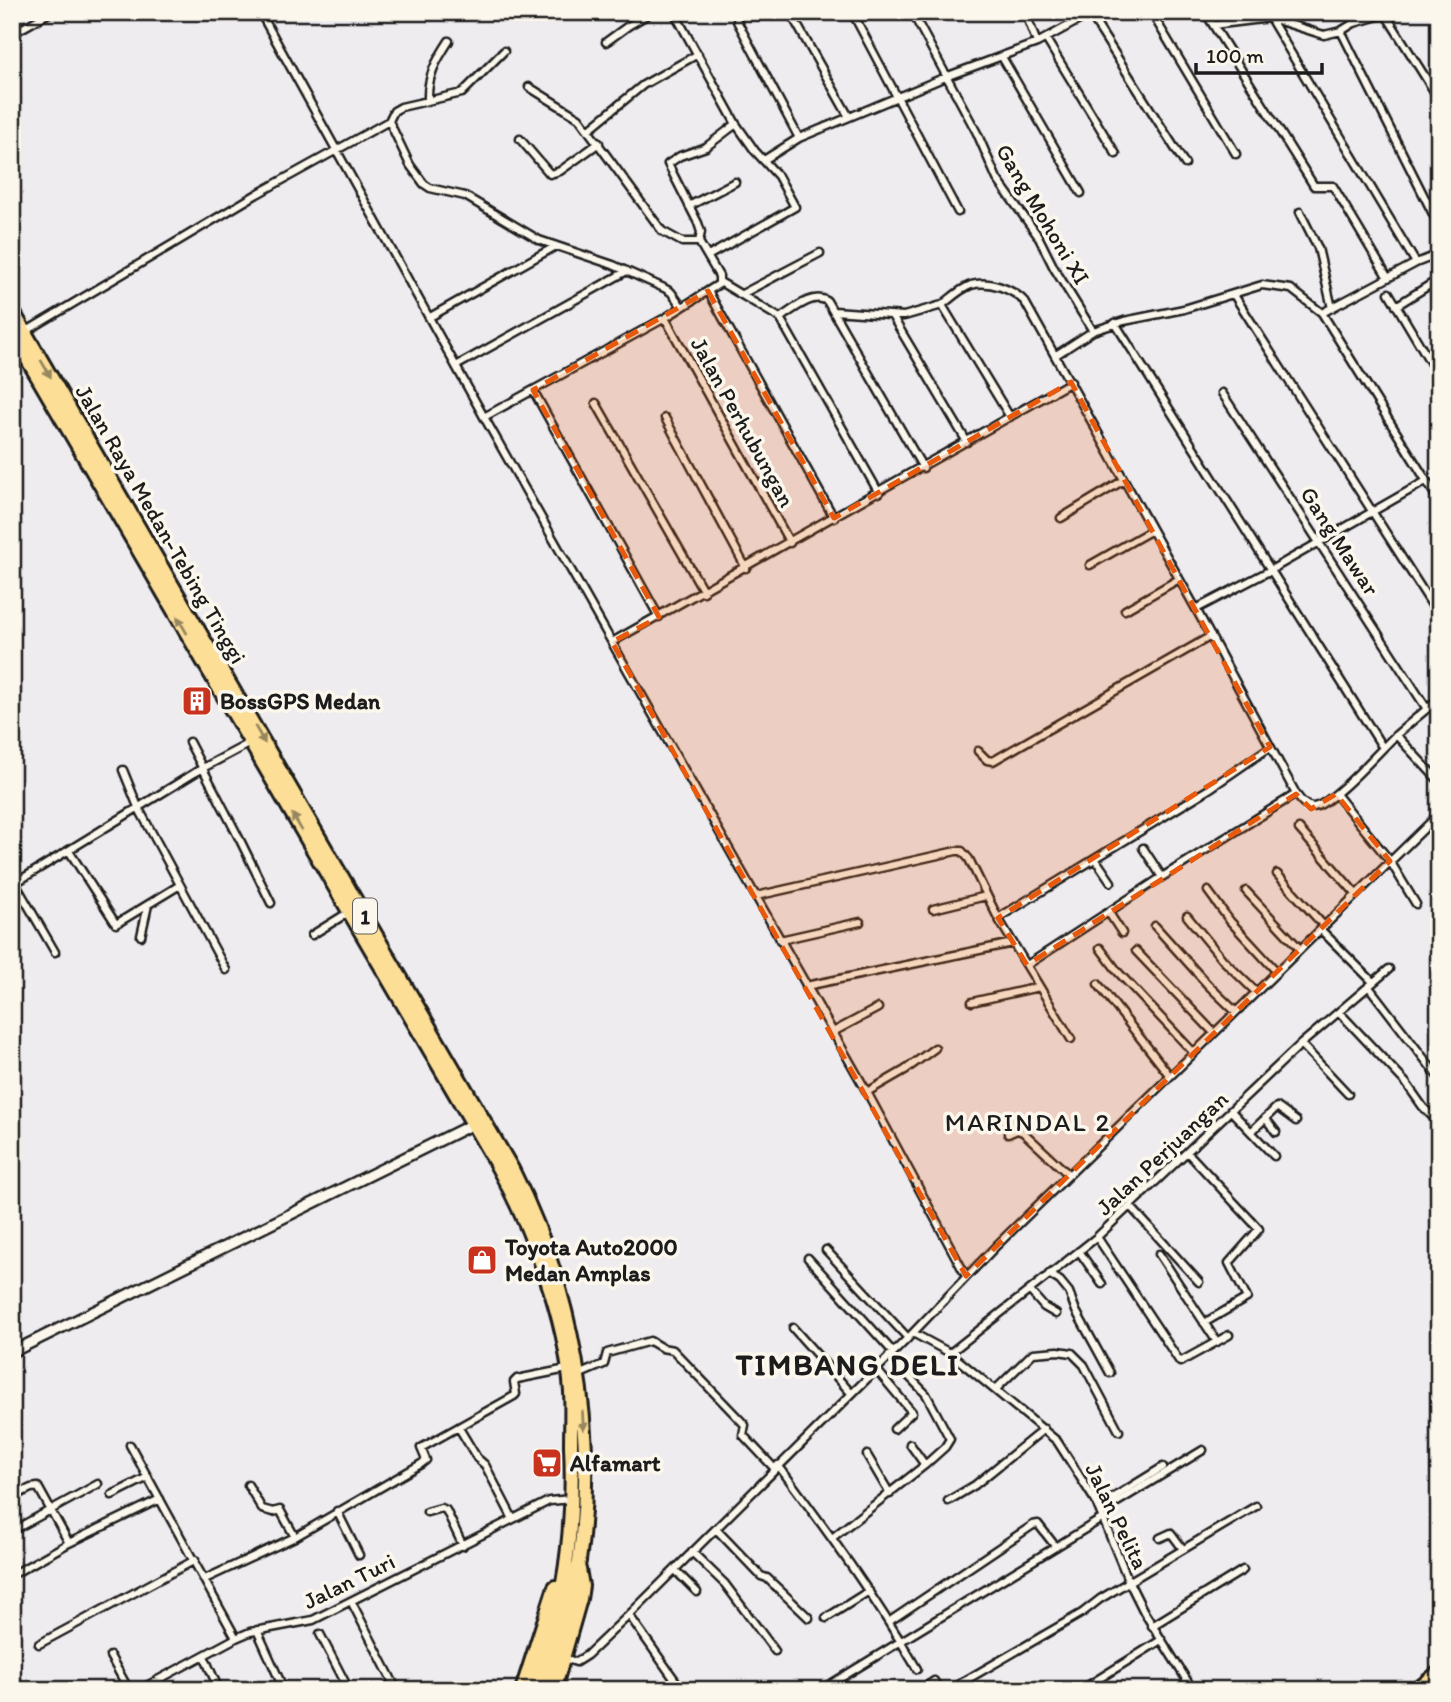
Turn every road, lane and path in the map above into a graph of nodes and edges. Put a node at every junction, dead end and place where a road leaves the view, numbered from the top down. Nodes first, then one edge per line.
1 (51, 12) edge
2 (260, 12) edge
3 (652, 12) edge
4 (674, 12) edge
5 (790, 12) edge
6 (852, 12) edge
7 (912, 12) edge
8 (1025, 12) edge
9 (1151, 12) edge
10 (1205, 12) edge
11 (1093, 14) edge
12 (1389, 14) edge
13 (1270, 18) junction
14 (737, 21) dead end
15 (1213, 24) junction
16 (1341, 32) junction
17 (12, 34) edge
18 (1046, 39) junction
19 (449, 41) dead end
20 (607, 42) dead end
21 (1037, 43) junction
22 (504, 51) dead end
23 (698, 54) junction
24 (1002, 57) junction
25 (948, 76) junction
26 (529, 87) dead end
27 (898, 97) junction
28 (1439, 99) edge
29 (428, 101) junction
30 (849, 117) junction
31 (388, 121) junction
32 (736, 124) junction
33 (1439, 129) edge
34 (588, 130) junction
35 (799, 138) junction
36 (520, 139) dead end
37 (599, 143) junction
38 (335, 150) junction
39 (1439, 150) edge
40 (1116, 154) dead end
41 (1236, 154) dead end
42 (764, 160) junction
43 (1185, 164) dead end
44 (735, 182) dead end
45 (1081, 193) dead end
46 (690, 206) junction
47 (958, 212) dead end
48 (1300, 212) dead end
49 (1439, 226) edge
50 (699, 242) junction
51 (556, 246) junction
52 (820, 253) dead end
53 (1439, 254) edge
54 (708, 257) junction
55 (1416, 263) junction
56 (627, 271) junction
57 (1388, 278) junction
58 (1439, 279) edge
59 (720, 282) junction
60 (708, 291) junction
61 (1390, 293) dead end
62 (742, 294) junction
63 (1234, 295) junction
64 (942, 305) junction
65 (1396, 306) junction
66 (682, 307) junction
67 (1332, 308) junction
68 (12, 310) edge
69 (834, 312) junction
70 (1322, 313) junction
71 (892, 316) junction
72 (430, 317) junction
73 (665, 318) junction
74 (780, 318) junction
75 (1115, 323) junction
76 (1093, 331) junction
77 (16, 335) edge
78 (1056, 355) junction
79 (456, 366) junction
80 (1439, 377) edge
81 (1071, 382) junction
82 (533, 390) junction
83 (1222, 393) dead end
84 (596, 403) dead end
85 (484, 416) junction
86 (1010, 417) junction
87 (665, 418) dead end
88 (967, 443) junction
89 (923, 468) junction
90 (1124, 480) junction
91 (1426, 481) junction
92 (879, 493) junction
93 (1439, 501) edge
94 (1373, 511) junction
95 (834, 518) junction
96 (1061, 518) dead end
97 (1152, 530) junction
98 (1320, 542) junction
99 (790, 543) junction
100 (1090, 565) dead end
101 (746, 568) junction
102 (1269, 571) junction
103 (1179, 579) junction
104 (704, 592) junction
105 (1196, 608) junction
106 (1125, 610) dead end
107 (1439, 615) edge
108 (659, 617) junction
109 (1211, 636) junction
110 (612, 642) junction
111 (1439, 699) edge
112 (1427, 709) junction
113 (1396, 735) junction
114 (189, 743) dead end
115 (250, 743) junction
116 (1270, 747) junction
117 (1383, 748) junction
118 (978, 751) dead end
119 (201, 769) junction
120 (122, 770) dead end
121 (1439, 781) edge
122 (1296, 794) junction
123 (1336, 794) junction
124 (138, 807) junction
125 (1439, 814) edge
126 (1299, 829) dead end
127 (1143, 848) dead end
128 (69, 850) junction
129 (1096, 860) junction
130 (1390, 861) junction
131 (1277, 874) dead end
132 (1162, 877) junction
133 (1111, 882) dead end
134 (14, 884) edge
135 (180, 885) junction
136 (1208, 891) dead end
137 (1246, 891) dead end
138 (1356, 894) junction
139 (756, 896) junction
140 (986, 896) junction
141 (271, 903) dead end
142 (1416, 904) dead end
143 (148, 905) junction
144 (933, 909) dead end
145 (350, 912) junction
146 (1109, 913) junction
147 (1187, 916) dead end
148 (998, 918) junction
149 (860, 922) dead end
150 (1155, 926) dead end
151 (1323, 928) junction
152 (1122, 933) dead end
153 (312, 935) dead end
154 (141, 936) dead end
155 (780, 940) junction
156 (1013, 943) junction
157 (1101, 948) dead end
158 (1300, 949) junction
159 (1136, 951) dead end
160 (55, 952) dead end
161 (1027, 965) junction
162 (1389, 969) dead end
163 (226, 970) dead end
164 (1277, 972) junction
165 (1098, 984) dead end
166 (1371, 985) junction
167 (806, 986) junction
168 (1039, 987) junction
169 (1256, 992) junction
170 (972, 1002) dead end
171 (878, 1008) dead end
172 (1236, 1012) junction
173 (1339, 1012) junction
174 (833, 1032) junction
175 (1214, 1033) junction
176 (1071, 1039) dead end
177 (1301, 1044) junction
178 (935, 1048) dead end
179 (1194, 1053) junction
180 (1170, 1076) junction
181 (1439, 1078) edge
182 (867, 1092) junction
183 (1348, 1094) dead end
184 (1231, 1112) junction
185 (1265, 1118) junction
186 (1296, 1121) dead end
187 (1439, 1123) edge
188 (473, 1124) junction
189 (1251, 1132) junction
190 (1276, 1132) dead end
191 (1008, 1134) dead end
192 (1188, 1153) junction
193 (1274, 1156) dead end
194 (1069, 1175) junction
195 (1130, 1206) junction
196 (1097, 1237) junction
197 (827, 1250) dead end
198 (1079, 1251) junction
199 (1159, 1254) dead end
200 (808, 1258) dead end
201 (1185, 1265) junction
202 (1049, 1274) junction
203 (966, 1276) junction
204 (1173, 1276) junction
205 (1199, 1282) dead end
206 (1102, 1284) dead end
207 (1030, 1291) junction
208 (1056, 1314) dead end
209 (1204, 1323) junction
210 (793, 1328) dead end
211 (1229, 1335) dead end
212 (911, 1336) junction
213 (1217, 1342) junction
214 (12, 1352) edge
215 (950, 1353) junction
216 (891, 1354) junction
217 (876, 1368) junction
218 (573, 1372) junction
219 (1111, 1373) dead end
220 (995, 1390) junction
221 (851, 1392) junction
222 (459, 1428) junction
223 (894, 1429) dead end
224 (1044, 1429) junction
225 (1119, 1431) dead end
226 (910, 1444) dead end
227 (130, 1445) dead end
228 (1203, 1450) dead end
229 (867, 1455) dead end
230 (925, 1465) junction
231 (776, 1467) junction
232 (1163, 1467) dead end
233 (148, 1477) junction
234 (98, 1484) dead end
235 (248, 1485) dead end
236 (890, 1494) junction
237 (112, 1495) dead end
238 (12, 1497) edge
239 (160, 1499) junction
240 (572, 1499) junction
241 (948, 1501) dead end
242 (1256, 1506) dead end
243 (51, 1510) junction
244 (337, 1511) junction
245 (427, 1512) dead end
246 (1101, 1512) junction
247 (513, 1519) junction
248 (716, 1529) junction
249 (12, 1531) edge
250 (295, 1537) junction
251 (832, 1538) junction
252 (1160, 1538) dead end
253 (69, 1543) junction
254 (463, 1546) junction
255 (1056, 1547) junction
256 (1183, 1549) junction
257 (692, 1552) junction
258 (359, 1555) dead end
259 (567, 1557) junction
260 (195, 1560) junction
261 (578, 1565) junction
262 (675, 1570) junction
263 (1243, 1570) dead end
264 (12, 1576) edge
265 (205, 1579) junction
266 (1129, 1582) junction
267 (697, 1591) dead end
268 (869, 1591) junction
269 (566, 1592) junction
270 (351, 1601) junction
271 (629, 1615) junction
272 (809, 1618) dead end
273 (827, 1618) dead end
274 (890, 1621) junction
275 (1152, 1626) junction
276 (257, 1630) junction
277 (320, 1634) dead end
278 (236, 1638) junction
279 (901, 1640) junction
280 (1161, 1640) junction
281 (39, 1644) dead end
282 (775, 1651) dead end
283 (110, 1656) dead end
284 (204, 1656) junction
285 (564, 1658) junction
286 (917, 1669) dead end
287 (1434, 1675) edge
288 (151, 1687) edge
289 (395, 1687) edge
290 (129, 1690) edge
291 (139, 1690) edge
292 (219, 1690) edge
293 (285, 1690) edge
294 (349, 1690) edge
295 (382, 1690) edge
296 (522, 1690) edge
297 (533, 1690) edge
298 (544, 1690) edge
299 (554, 1690) edge
300 (682, 1690) edge
301 (821, 1690) edge
302 (921, 1690) edge
303 (940, 1690) edge
304 (949, 1690) edge
305 (1081, 1690) edge
306 (1194, 1690) edge
307 (1415, 1690) edge
308 (1436, 1690) edge

1 - 17 street
2 - 38 street
3 - 20 street
4 - 23 street
5 - 30 street
6 - 27 street
7 - 25 street, Gang Mohoni XI
8 - 21 street
9 - 41 street
10 - 15 street
11 - 18 street
11 - 43 street
12 - 16 street
12 - 28 street
13 - 15 street
13 - 16 street
13 - 55 street
14 - 35 street
15 - 57 street
16 - 49 street
18 - 21 street
18 - 40 street
19 - 29 street
21 - 24 street
22 - 29 street
23 - 32 street
23 - 34 street
24 - 25 street
24 - 45 street
25 - 27 street
25 - 76 street, Gang Mohoni XI
26 - 34 street
27 - 30 street
27 - 47 street
29 - 31 street
30 - 35 street
31 - 38 street
31 - 51 street
32 - 42 street
32 - 46 street
33 - 39 street
34 - 37 street
35 - 42 street
36 - 37 street
37 - 50 street
38 - 72 street
38 - 77 street
42 - 54 street
44 - 46 street
46 - 50 street
48 - 67 street
50 - 54 street
51 - 56 street
51 - 72 street
52 - 62 street
53 - 55 street
54 - 59 street
55 - 57 street
56 - 66 street
56 - 79 street
57 - 67 street
58 - 65 street
59 - 60 street
59 - 62 street
60 - 66 street
60 - 95 street
61 - 65 street
62 - 74 street
63 - 70 street
63 - 75 street
63 - 94 street
64 - 71 street
64 - 78 street
64 - 86 street
65 - 80 street
66 - 73 street
67 - 70 street
68 - 77 highway, Jalan Raya Medan-Tebing Tinggi / 1
69 - 71 street
69 - 74 street
69 - 89 street
70 - 91 street
71 - 88 street
72 - 79 street
73 - 82 street
73 - 99 street, Jalan Perhubungan
74 - 92 street
75 - 76 street
75 - 102 street
76 - 78 street
115 -> 77 highway, Jalan Raya Medan-Tebing Tinggi / 1
77 -> 218 highway, Jalan Raya Medan-Tebing Tinggi / 1
78 - 81 street
79 - 85 street
81 - 86 street
81 - 90 street
82 - 85 street
82 - 108 street
83 - 98 street, Gang Mawar
84 - 104 street
85 - 110 street
86 - 88 street
87 - 101 street
88 - 89 street
89 - 92 street
90 - 96 street
90 - 97 street
91 - 93 street
91 - 94 street
92 - 95 street
94 - 98 street
94 - 107 street
95 - 99 street
97 - 100 street
97 - 103 street
98 - 102 street
98 - 112 street, Gang Mawar
99 - 101 street
101 - 104 street
102 - 105 street
102 - 117 street
103 - 105 street
103 - 106 street
104 - 108 street
105 - 109 street
108 - 110 street
109 - 116 street
109 - 118 street
110 - 139 street
111 - 112 street
112 - 113 street
113 - 117 street
113 - 121 street
114 - 119 street
115 - 119 street
145 -> 115 highway, Jalan Raya Medan-Tebing Tinggi / 1
116 - 122 street
116 - 129 street
117 - 123 street
119 - 124 street
119 - 141 street
120 - 124 street
122 - 123 street
122 - 132 street
123 - 130 street
124 - 128 street
124 - 135 street
125 - 130 street
126 - 138 street
127 - 132 street
128 - 134 street
128 - 143 street
129 - 133 street
129 - 148 street
130 - 138 street
130 - 142 street
131 - 151 street
132 - 146 street
134 - 160 street
135 - 143 street
135 - 163 street
136 - 164 street
137 - 158 street
138 - 151 street
139 - 140 street
139 - 155 street
140 - 144 street
140 - 148 street
143 - 154 street
145 - 153 street
145 - 188 highway, Jalan Raya Medan-Tebing Tinggi / 1
146 - 152 street
146 - 161 street
147 - 169 street
148 - 156 street
149 - 155 street
150 - 172 street
151 - 158 street
151 - 166 street
155 - 167 street
156 - 161 street
156 - 167 street
157 - 179 street
158 - 164 street
159 - 175 street
161 - 168 street
162 - 166 street, Jalan Perjuangan
164 - 169 street
165 - 180 street
166 - 173 street, Jalan Perjuangan
166 - 181 street
167 - 174 street
168 - 170 street
168 - 176 street
169 - 172 street
171 - 174 street
172 - 175 street
173 - 177 street, Jalan Perjuangan
173 - 187 street
174 - 182 street
175 - 179 street
177 - 183 street
177 - 184 street, Jalan Perjuangan
178 - 182 street
179 - 180 street
180 - 194 street
182 - 203 street
184 - 189 street
184 - 192 street, Jalan Perjuangan
185 - 186 street
185 - 189 street
185 - 190 street
188 - 214 street
188 - 218 highway, Jalan Raya Medan-Tebing Tinggi / 1
189 - 193 street
191 - 194 street
192 - 195 street, Jalan Perjuangan
192 - 209 street
194 - 203 street
195 - 196 street, Jalan Perjuangan
195 - 201 street
196 - 198 street, Jalan Perjuangan
196 - 213 street
197 - 212 street, Jalan Pelita
198 - 202 street, Jalan Perjuangan
198 - 206 street
199 - 204 street
200 - 216 street
201 - 204 street
201 - 205 street
202 - 207 street, Jalan Perjuangan
202 - 219 street
203 - 212 street
204 - 209 street
207 - 208 street
207 - 215 street, Jalan Perjuangan
209 - 213 street
210 - 221 street
211 - 213 street
212 - 215 street, Jalan Pelita
212 - 216 street
215 - 220 street, Jalan Pelita
216 - 217 street
216 - 230 street
217 - 221 street
217 - 223 street
218 - 222 street
218 - 231 street
218 - 240 highway, Jalan Raya Medan-Tebing Tinggi / 1
218 -> 261 highway, Jalan Raya Medan-Tebing Tinggi / 1
220 - 224 street, Jalan Pelita
220 - 225 street
221 - 231 street
222 - 244 street
222 - 247 street
224 - 241 street
224 - 246 street, Jalan Pelita
226 - 230 street
227 - 233 street
228 - 246 street
229 - 236 street
230 - 236 street
231 - 248 street
231 - 251 street
232 - 246 street
233 - 237 street
233 - 239 street
234 - 243 street
235 - 250 street
236 - 251 street
238 - 243 street
239 - 253 street
239 - 260 street
240 - 247 street, Jalan Turi
240 - 259 highway, Jalan Raya Medan-Tebing Tinggi / 1
242 - 256 street
243 - 249 street
243 - 253 street
244 - 250 street
244 - 258 street
245 - 254 street
246 - 255 street
246 - 266 street, Jalan Pelita
247 - 254 street, Jalan Turi
248 - 257 street
248 - 272 street
250 - 265 street
251 - 268 street
252 - 256 street
253 - 264 street
254 - 270 street, Jalan Turi
255 - 274 street
255 - 279 street
256 - 266 street
257 - 262 street
257 - 282 street
259 - 269 highway, 1
259 - 296 highway
260 - 265 street
260 - 281 street
261 - 269 highway, 1
261 - 285 highway
262 - 267 street
262 - 271 street
263 - 275 street
265 - 278 street
266 - 275 street, Jalan Pelita
266 - 304 street
268 - 273 street
268 - 274 street
269 - 297 highway, 1
269 - 298 highway, 1
270 - 276 street, Jalan Turi
270 - 289 street
271 - 285 street
271 - 300 street
274 - 279 street
275 - 280 street, Jalan Pelita
276 - 278 street, Jalan Turi
276 - 293 street
277 - 294 street
278 - 284 street, Jalan Turi
279 - 286 street
279 - 301 street
280 - 305 street
280 - 306 street, Jalan Pelita
283 - 290 street
284 - 288 street, Jalan Turi
284 - 292 street
285 - 299 highway
287 - 307 main road
287 - 308 street
288 - 291 street, Jalan Turi
289 - 295 street
302 - 303 street

